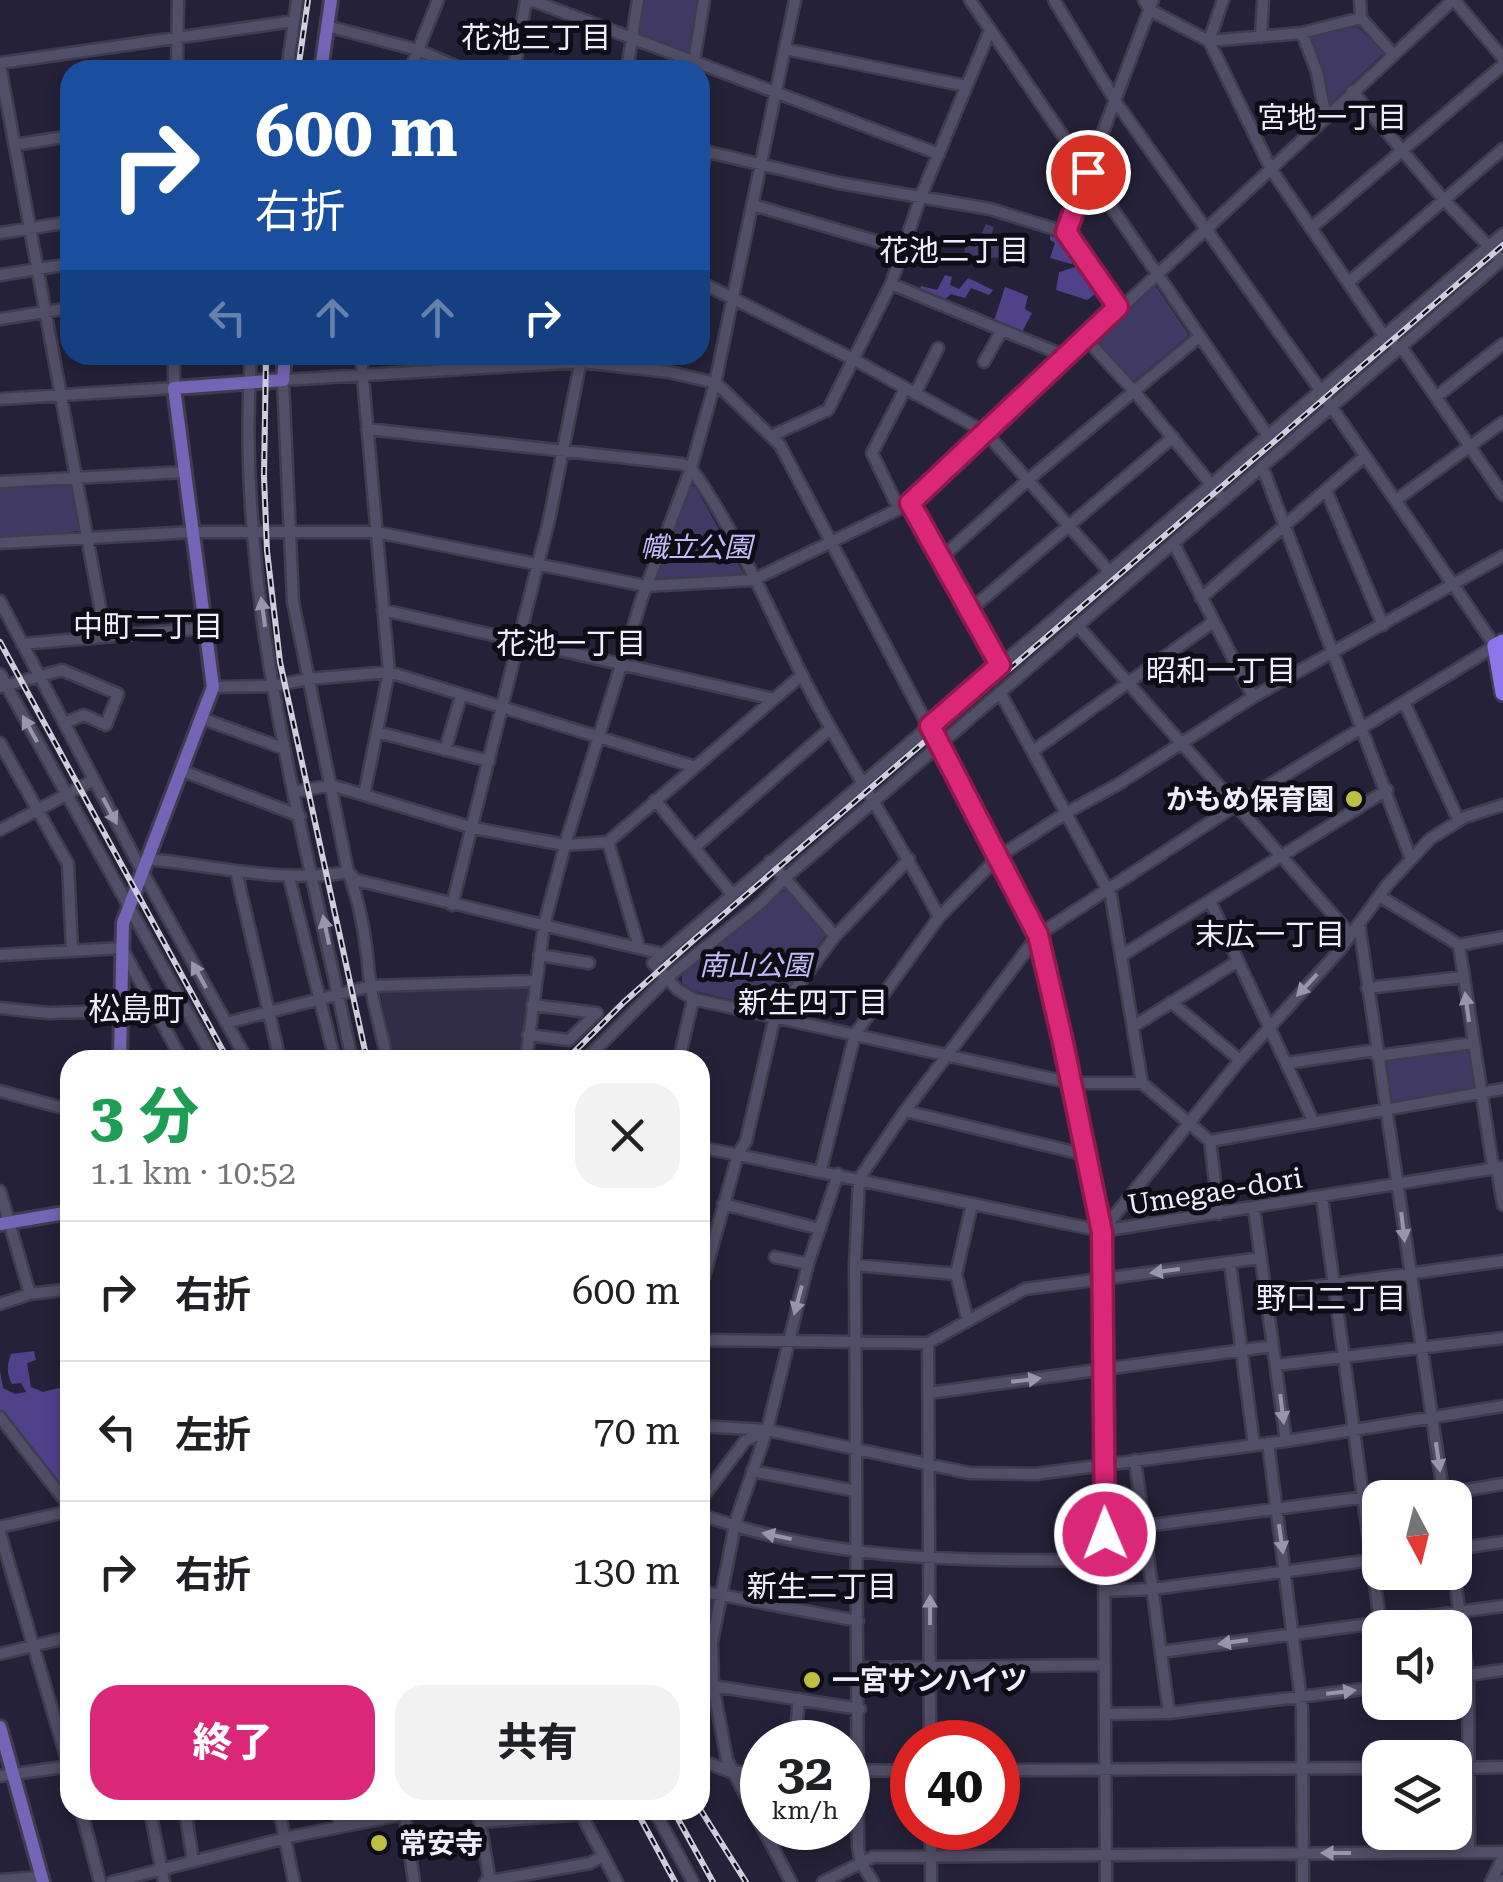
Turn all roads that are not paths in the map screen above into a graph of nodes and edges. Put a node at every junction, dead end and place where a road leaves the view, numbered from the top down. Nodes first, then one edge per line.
1 (178, 0) edge
2 (297, 0) edge
3 (331, 0) edge
4 (438, 0) edge
5 (529, 0) edge
6 (638, 0) edge
7 (704, 0) edge
8 (795, 0) edge
9 (970, 0) edge
10 (1054, 0) edge
11 (1223, 0) edge
12 (1262, 0) edge
13 (1360, 0) edge
14 (1454, 0) edge
15 (1149, 3) edge
16 (1361, 18) junction
17 (294, 21) junction
18 (327, 26) junction
19 (990, 30) junction
20 (1302, 33) junction
21 (177, 36) junction
22 (1261, 37) junction
23 (632, 39) junction
24 (1209, 41) junction
25 (785, 49) junction
26 (418, 50) junction
27 (1393, 54) junction
28 (177, 60) edge
29 (288, 60) edge
30 (322, 60) edge
31 (414, 60) edge
32 (441, 60) edge
33 (516, 60) edge
34 (629, 60) edge
35 (691, 60) edge
36 (694, 60) edge
37 (1503, 62) edge
38 (0, 65) edge
39 (710, 67) edge
40 (966, 86) junction
41 (1352, 91) junction
42 (776, 93) junction
43 (1116, 102) junction
44 (1330, 112) junction
45 (60, 137) edge
46 (14, 144) junction
47 (1503, 149) edge
48 (1403, 151) junction
49 (710, 153) edge
50 (939, 154) junction
51 (761, 164) junction
52 (1271, 169) junction
53 (1088, 172) junction
54 (921, 196) junction
55 (1444, 200) junction
56 (753, 204) junction
57 (60, 224) edge
58 (1207, 227) junction
59 (1311, 228) junction
60 (30, 229) junction
61 (1066, 232) junction
62 (0, 233) edge
63 (1503, 234) edge
64 (1487, 247) junction
65 (902, 248) junction
66 (1503, 260) edge
67 (60, 266) edge
68 (38, 270) junction
69 (1156, 273) junction
70 (0, 275) edge
71 (1348, 283) junction
72 (892, 284) junction
73 (710, 287) edge
74 (734, 298) junction
75 (1118, 307) junction
76 (60, 310) edge
77 (45, 312) junction
78 (0, 319) edge
79 (1002, 330) junction
80 (1200, 336) junction
81 (1384, 336) junction
82 (1086, 338) junction
83 (1503, 344) edge
84 (938, 348) dead end
85 (1400, 348) junction
86 (1065, 356) junction
87 (853, 359) junction
88 (984, 362) dead end
89 (174, 365) edge
90 (250, 365) edge
91 (284, 365) edge
92 (362, 365) edge
93 (454, 365) edge
94 (505, 365) edge
95 (581, 365) edge
96 (622, 365) edge
97 (453, 369) junction
98 (363, 377) junction
99 (283, 380) junction
100 (249, 381) junction
101 (715, 383) junction
102 (174, 388) junction
103 (1320, 390) junction
104 (910, 391) junction
105 (1134, 391) junction
106 (60, 394) junction
107 (1436, 397) junction
108 (0, 399) edge
109 (1332, 407) junction
110 (1503, 422) edge
111 (366, 428) junction
112 (986, 432) junction
113 (773, 435) junction
114 (1268, 436) junction
115 (1173, 437) junction
116 (1469, 446) junction
117 (564, 451) junction
118 (1365, 456) junction
119 (1262, 466) junction
120 (691, 468) junction
121 (185, 472) junction
122 (76, 478) junction
123 (1030, 478) junction
124 (0, 482) edge
125 (1213, 485) junction
126 (1326, 490) junction
127 (1503, 495) edge
128 (1224, 500) junction
129 (1396, 500) junction
130 (905, 506) junction
131 (1068, 523) junction
132 (1285, 525) junction
133 (289, 530) junction
134 (193, 532) junction
135 (376, 532) junction
136 (254, 534) junction
137 (87, 536) junction
138 (0, 542) edge
139 (829, 542) junction
140 (1174, 544) junction
141 (1503, 556) edge
142 (941, 558) junction
143 (537, 566) junction
144 (1110, 572) junction
145 (753, 580) junction
146 (1454, 585) junction
147 (646, 586) junction
148 (1201, 598) junction
149 (0, 601) edge
150 (383, 610) junction
151 (970, 610) junction
152 (1213, 622) junction
153 (1078, 625) junction
154 (1383, 625) junction
155 (205, 628) junction
156 (105, 634) junction
157 (519, 639) junction
158 (22, 644) junction
159 (1499, 644) edge
160 (1333, 652) junction
161 (622, 664) junction
162 (1000, 665) junction
163 (389, 672) junction
164 (802, 675) junction
165 (39, 676) junction
166 (308, 680) junction
167 (2, 682) edge
168 (1129, 683) junction
169 (274, 686) junction
170 (213, 687) junction
171 (1000, 692) junction
172 (1503, 693) edge
173 (461, 696) junction
174 (1253, 697) junction
175 (774, 699) junction
176 (1404, 702) junction
177 (502, 710) junction
178 (201, 718) junction
179 (64, 723) junction
180 (930, 726) junction
181 (832, 728) junction
182 (1362, 728) junction
183 (377, 732) junction
184 (599, 736) junction
185 (0, 743) edge
186 (1184, 743) junction
187 (940, 744) junction
188 (285, 749) junction
189 (444, 750) junction
190 (1033, 751) junction
191 (489, 762) junction
192 (692, 766) junction
193 (180, 770) junction
194 (94, 780) junction
195 (862, 784) junction
196 (331, 786) junction
197 (1387, 790) junction
198 (295, 792) junction
199 (66, 795) junction
200 (364, 795) junction
201 (656, 800) junction
202 (874, 800) junction
203 (1238, 804) junction
204 (1503, 805) edge
205 (38, 811) junction
206 (1066, 813) junction
207 (300, 816) junction
208 (1459, 821) junction
209 (473, 828) junction
210 (0, 830) edge
211 (608, 842) junction
212 (566, 845) junction
213 (694, 848) junction
214 (998, 857) junction
215 (1282, 858) junction
216 (910, 859) junction
217 (1411, 859) junction
218 (770, 861) junction
219 (144, 865) junction
220 (236, 872) junction
221 (348, 872) junction
222 (289, 877) junction
223 (314, 878) junction
224 (784, 878) junction
225 (1108, 888) junction
226 (732, 894) junction
227 (1379, 896) junction
228 (1210, 901) junction
229 (452, 905) junction
230 (128, 907) junction
231 (939, 918) junction
232 (1359, 923) junction
233 (544, 925) junction
234 (1038, 935) junction
235 (1351, 935) junction
236 (835, 936) junction
237 (1503, 937) edge
238 (1459, 945) junction
239 (639, 947) junction
240 (122, 948) junction
241 (72, 950) junction
242 (663, 954) junction
243 (0, 955) edge
244 (539, 955) junction
245 (1121, 956) junction
246 (1238, 961) junction
247 (589, 963) dead end
248 (1463, 977) junction
249 (666, 978) junction
250 (535, 981) junction
251 (372, 986) junction
252 (1367, 988) junction
253 (339, 994) junction
254 (693, 999) junction
255 (320, 1000) junction
256 (1171, 1002) junction
257 (532, 1005) junction
258 (0, 1008) edge
259 (120, 1011) junction
260 (270, 1013) junction
261 (776, 1016) junction
262 (226, 1023) junction
263 (1134, 1026) junction
264 (1269, 1026) junction
265 (855, 1034) junction
266 (528, 1035) junction
267 (1472, 1043) junction
268 (120, 1050) edge
269 (177, 1050) edge
270 (208, 1050) edge
271 (241, 1050) edge
272 (278, 1050) edge
273 (333, 1050) edge
274 (350, 1050) edge
275 (386, 1050) edge
276 (527, 1050) edge
277 (596, 1050) edge
278 (681, 1050) edge
279 (1376, 1053) junction
280 (947, 1054) junction
281 (1240, 1060) junction
282 (1288, 1064) junction
283 (1142, 1083) junction
284 (1072, 1084) junction
285 (1503, 1088) edge
286 (0, 1090) edge
287 (1484, 1092) junction
288 (60, 1107) edge
289 (1385, 1110) junction
290 (904, 1112) junction
291 (1314, 1122) junction
292 (1189, 1124) junction
293 (1210, 1141) junction
294 (710, 1149) edge
295 (738, 1154) junction
296 (1086, 1155) junction
297 (1500, 1168) edge
298 (820, 1170) junction
299 (838, 1174) junction
300 (859, 1179) junction
301 (1397, 1185) junction
302 (0, 1192) edge
303 (1322, 1198) junction
304 (723, 1204) junction
305 (972, 1204) junction
306 (1503, 1205) edge
307 (1254, 1209) junction
308 (60, 1214) edge
309 (1220, 1214) junction
310 (4, 1223) edge
311 (820, 1229) junction
312 (1102, 1232) junction
313 (710, 1253) edge
314 (775, 1257) dead end
315 (1262, 1258) junction
316 (1503, 1261) edge
317 (1230, 1263) junction
318 (808, 1264) junction
319 (856, 1265) junction
320 (956, 1274) junction
321 (1409, 1274) junction
322 (1103, 1279) junction
323 (1334, 1283) junction
324 (60, 1290) edge
325 (1266, 1293) junction
326 (30, 1294) junction
327 (0, 1304) edge
328 (968, 1320) junction
329 (1503, 1338) edge
330 (710, 1340) edge
331 (787, 1342) junction
332 (856, 1342) junction
333 (928, 1343) junction
334 (1273, 1346) junction
335 (1419, 1346) junction
336 (1242, 1350) junction
337 (1343, 1356) junction
338 (1276, 1365) junction
339 (1104, 1370) junction
340 (929, 1392) junction
341 (1503, 1406) edge
342 (1432, 1416) junction
343 (0, 1417) edge
344 (710, 1427) edge
345 (767, 1430) junction
346 (1353, 1430) junction
347 (1286, 1440) junction
348 (1268, 1442) junction
349 (1254, 1444) junction
350 (856, 1449) junction
351 (1135, 1460) junction
352 (1103, 1464) junction
353 (929, 1465) junction
354 (752, 1471) junction
355 (1441, 1480) edge
356 (1503, 1484) edge
357 (710, 1487) edge
358 (1472, 1489) edge
359 (856, 1491) junction
360 (1362, 1491) edge
361 (1362, 1498) edge
362 (60, 1500) edge
363 (1276, 1508) junction
364 (60, 1515) edge
365 (710, 1518) edge
366 (1144, 1526) junction
367 (735, 1527) junction
368 (0, 1530) edge
369 (1503, 1542) edge
370 (1472, 1547) edge
371 (856, 1553) junction
372 (930, 1560) junction
373 (1105, 1560) junction
374 (1362, 1561) edge
375 (1285, 1572) junction
376 (1152, 1589) junction
377 (1105, 1591) junction
378 (710, 1592) edge
379 (721, 1594) junction
380 (1503, 1606) edge
381 (1472, 1610) edge
382 (858, 1622) junction
383 (1362, 1627) edge
384 (1294, 1634) junction
385 (60, 1639) edge
386 (33, 1646) junction
387 (1160, 1652) junction
388 (0, 1654) edge
389 (1105, 1664) junction
390 (930, 1666) junction
391 (859, 1668) junction
392 (1503, 1670) edge
393 (1472, 1674) edge
394 (710, 1686) edge
395 (713, 1686) junction
396 (1362, 1689) edge
397 (1301, 1697) junction
398 (798, 1699) junction
399 (860, 1709) junction
400 (1169, 1713) junction
401 (1105, 1714) junction
402 (797, 1720) edge
403 (859, 1720) edge
404 (930, 1720) edge
405 (0, 1727) edge
406 (60, 1735) edge
407 (710, 1764) edge
408 (1302, 1768) junction
409 (1362, 1768) edge
410 (1472, 1768) edge
411 (1503, 1768) edge
412 (60, 1769) edge
413 (1020, 1770) edge
414 (1105, 1770) junction
415 (732, 1772) junction
416 (740, 1772) edge
417 (7, 1775) edge
418 (84, 1820) edge
419 (152, 1820) edge
420 (187, 1820) edge
421 (282, 1820) edge
422 (339, 1820) edge
423 (368, 1820) edge
424 (406, 1820) edge
425 (480, 1820) edge
426 (586, 1820) edge
427 (660, 1820) edge
428 (341, 1826) junction
429 (287, 1837) junction
430 (858, 1850) edge
431 (932, 1850) edge
432 (1469, 1852) joint
433 (1304, 1853) junction
434 (1106, 1854) junction
435 (1503, 1854) edge
436 (932, 1855) junction
437 (603, 1856) junction
438 (193, 1860) junction
439 (861, 1863) junction
440 (163, 1869) junction
441 (43, 1879) edge
442 (0, 1880) edge
443 (100, 1882) edge
444 (112, 1882) edge
445 (164, 1882) edge
446 (294, 1882) edge
447 (414, 1882) edge
448 (488, 1882) edge
449 (617, 1882) edge
450 (694, 1882) edge
451 (790, 1882) edge
452 (823, 1882) edge
453 (873, 1882) edge
454 (932, 1882) edge
455 (1106, 1882) edge
456 (1304, 1882) edge
457 (1491, 1882) edge

1 - 21 street
2 - 17 street
3 - 18 main road
4 - 26 street
5 - 23 street
5 - 33 street
6 - 23 street
7 - 36 street
8 - 25 street
9 - 19 street
10 - 43 street
11 - 24 street
12 - 22 street
13 - 16 street
14 - 27 street
14 - 37 street
15 - 24 street
15 - 43 street
16 - 20 street
16 - 27 street
17 - 21 street
17 - 29 street
18 - 26 street
18 - 30 main road
19 - 40 street
19 - 53 street
20 - 22 street
20 - 44 street
21 - 28 street
21 - 38 street
22 - 24 street
23 - 34 street
23 - 35 street
24 - 52 street
25 - 40 street
25 - 42 street
26 - 31 street
26 - 32 street
27 - 41 street
37 - 48 street
38 - 46 street
39 - 42 street
40 - 50 street
41 - 44 street
41 - 48 street
42 - 50 street
42 - 51 street
43 - 53 street
43 - 58 street
44 - 52 street
45 - 46 street
46 - 60 street
47 - 55 street
48 - 55 street
48 - 59 street
49 - 51 street
50 - 54 street
51 - 54 street
51 - 56 street
52 - 58 street
52 - 59 street
53 - 61 street
53 - 69 street
54 - 61 street
54 - 65 street
55 - 64 street
55 - 71 street
56 - 65 street
56 - 74 street
57 - 60 street
58 - 69 street
58 - 103 street
59 - 71 street
60 - 62 street
60 - 68 street
61 - 75 street
63 - 64 street
64 - 66 street
64 - 81 street
65 - 72 street
66 - 85 street
67 - 68 street
68 - 70 street
68 - 77 street
69 - 75 street
69 - 80 street
71 - 81 street
72 - 79 street
72 - 87 street
73 - 74 street
74 - 87 street
74 - 101 street
75 - 82 street
76 - 77 street
77 - 78 street
77 - 106 street
79 - 86 street
79 - 88 street
80 - 105 street
80 - 114 street
81 - 85 street
81 - 103 street
82 - 86 street
82 - 105 street
83 - 107 street
84 - 104 street
85 - 107 street
85 - 109 street
86 - 112 street
87 - 104 street
87 - 113 street
89 - 102 street
90 - 100 street
91 - 99 main road
92 - 98 street
93 - 97 street
94 - 97 street
95 - 117 street
96 - 101 street
97 - 98 street
98 - 99 street
98 - 111 street
99 - 100 main road
99 - 133 street
100 - 102 main road
100 - 136 street
101 - 113 street
101 - 120 street
102 - 106 street
102 - 121 main road
103 - 109 street
103 - 114 street
104 - 112 street
104 - 130 street
105 - 115 street
105 - 123 street
106 - 108 street
106 - 122 street
107 - 116 street
109 - 118 street
109 - 119 street
110 - 116 street
111 - 117 street
111 - 135 street
112 - 123 street
112 - 130 street
113 - 139 street
114 - 125 street
115 - 125 street
115 - 131 street
116 - 127 street
116 - 129 street
117 - 120 street
117 - 143 street
118 - 126 street
118 - 129 street
119 - 128 street
119 - 132 street
120 - 145 street
120 - 147 street
121 - 122 street
121 - 134 main road
122 - 124 street
122 - 137 street
123 - 131 street
123 - 142 street
125 - 128 street
125 - 144 street
126 - 132 street
126 - 154 street
128 - 140 street
129 - 146 street
130 - 139 street
130 - 142 street
131 - 144 street
131 - 151 street
132 - 148 street
132 - 160 street
133 - 135 street
133 - 136 street
133 - 166 street
134 - 136 street
134 - 137 street
134 - 155 main road
135 - 143 street
135 - 150 street
169 -> 136 street
137 - 138 street
137 - 156 street
139 - 145 street
139 - 180 street
140 - 148 street
140 - 153 street
141 - 146 street
142 - 151 street
143 - 147 street
143 - 157 street
144 - 162 street
145 - 147 street
145 - 164 street
146 - 154 street
146 - 159 street
147 - 161 street
148 - 152 street
149 - 158 street
150 - 157 street
150 - 163 street
151 - 162 street
152 - 168 street
152 - 174 street
153 - 168 street
153 - 171 street
154 - 160 street
155 - 156 street
155 - 170 main road
156 - 158 street
157 - 161 street
157 - 177 street
158 - 165 street
159 - 172 highway
159 - 176 street
160 - 174 street
160 - 182 street
161 - 175 street
161 - 184 street
162 - 180 street
163 - 166 street
163 - 173 street
163 - 183 street
164 - 175 street
164 - 181 street
165 - 167 street
165 - 179 street
165 - 179 street
166 - 169 street
166 - 196 street
199 -> 167 street
168 - 186 street
168 - 190 street
169 - 170 street
169 - 188 street
170 - 178 main road
171 - 187 street
171 - 190 street
173 - 177 street
173 - 189 street
174 - 186 street
175 - 192 street
176 - 182 street
176 - 208 street
177 - 184 street
177 - 191 street
178 - 188 street
178 - 193 main road
179 - 194 street
180 - 187 street
180 - 195 street
181 - 195 street
181 - 213 street
182 - 197 street
182 - 203 street
183 - 189 street
183 - 200 street
184 - 192 street
184 - 212 street
185 - 205 street
186 - 203 street
186 - 206 street
187 - 202 street
187 - 214 street
188 - 198 street
189 - 191 street
190 - 206 street
191 - 209 street
192 - 201 street
193 - 207 street
193 - 219 main road
194 - 199 street
194 -> 219 street
195 - 202 street
195 - 218 street
196 - 198 street
196 - 200 street
196 - 221 street
197 - 215 street
197 - 217 street
198 - 207 street
199 - 205 street
199 - 230 street
200 - 209 street
201 - 211 street
201 - 213 street
202 - 216 street
202 - 224 street
203 - 215 street
203 - 225 street
204 - 208 street
205 - 210 street
205 - 241 street
206 - 214 street
206 - 225 street
207 - 223 street
208 - 217 street
209 - 212 street
209 - 229 street
211 - 212 street
211 - 239 street
212 - 233 street
213 - 226 street
214 - 231 street
214 - 234 street
215 - 228 street
215 - 235 street
216 - 231 street
216 - 236 street
217 - 227 street
218 - 224 street
218 - 226 street
219 - 220 street
219 - 230 main road
262 -> 219 street
220 - 222 street
220 - 260 street
221 - 223 street
221 - 229 street
221 - 251 street
222 - 223 street
222 - 255 street
253 -> 223 street
224 - 236 street
224 - 249 street
225 - 234 street
225 - 245 street
226 - 242 street
227 - 232 street
227 - 238 street
228 - 245 street
228 - 246 street
229 - 233 street
230 - 240 main road
230 - 270 street
231 - 265 street
232 - 235 street
232 - 252 street
233 - 239 street
233 - 244 street
234 - 280 street
234 - 284 street
235 -> 264 street
236 - 261 street
237 - 238 street
238 - 248 street
239 - 242 street
240 - 241 street
240 - 259 main road
240 - 269 street
241 - 243 street
242 - 249 street
244 - 247 street
244 - 250 street
245 - 263 street
246 - 256 street
246 - 264 street
248 - 252 street
267 -> 248 street
249 - 254 street
249 - 277 street
250 - 251 street
250 - 257 street
251 - 253 street
251 - 275 street
252 - 279 street
253 - 255 street
253 - 274 street
254 - 261 street
254 - 278 street
255 - 260 street
255 - 273 street
256 - 263 street
256 - 281 street
257 - 266 street
257 - 266 street
258 - 259 street
259 - 268 main road
260 - 262 street
260 - 272 street
261 - 265 street
261 - 295 street
262 - 271 street
263 - 283 street
264 - 281 street
264 - 282 street
265 - 280 street
265 - 298 street
266 - 276 street
267 - 279 street
267 - 287 street
279 - 282 street
279 - 289 street
280 - 284 street
280 - 290 street
281 - 292 street
282 - 291 street
283 - 284 street
283 - 292 street
284 - 296 street
285 - 287 street
286 - 288 street
287 - 289 street
287 - 297 street
289 - 291 street
289 - 301 street
290 - 296 street
290 - 300 street
291 - 293 street
292 - 293 street
292 - 312 street
293 - 309 street
294 - 295 street, Umegae-dori
295 - 298 street, Umegae-dori
295 - 304 street
296 - 312 street
297 - 301 street, Umegae-dori
297 - 306 street
298 - 299 street, Umegae-dori
299 - 300 street, Umegae-dori
299 - 311 street
300 - 305 street, Umegae-dori
300 - 319 street
301 - 303 street, Umegae-dori
301 -> 321 street
302 - 310 street
303 - 307 street, Umegae-dori
303 - 323 street
304 - 311 street
304 - 313 street
305 - 312 street, Umegae-dori
305 - 320 street
307 - 309 street, Umegae-dori
307 - 315 street
308 - 310 main road
309 - 312 street, Umegae-dori
310 - 326 street
311 - 318 street
312 - 322 street
314 - 318 street
315 - 317 street
315 - 325 street
316 - 321 street
317 -> 322 street
317 - 336 street
318 -> 331 street
319 - 320 street
319 - 332 street
320 - 328 street
321 - 323 street
321 - 335 street
322 - 328 street
322 - 339 street
323 - 325 street
323 - 337 street
324 - 326 street
325 - 334 street
326 - 327 street
328 - 333 street
329 - 335 street
330 - 331 street
331 - 332 street
331 - 345 street
332 - 333 street
332 - 350 street
333 - 340 street
334 - 336 street
334 - 338 street
335 - 337 street
335 - 342 street
336 - 339 street
336 - 349 street
337 - 338 street
337 - 346 street
338 -> 347 street
340 -> 339 street
339 - 352 street
340 - 353 street
341 - 342 street
342 - 346 street
342 -> 355 street
343 - 362 street
344 - 345 street
345 - 350 street
345 - 354 street
345 - 357 street
346 - 347 street
346 - 360 street
347 - 348 street
348 - 349 street
348 - 363 street
349 - 351 street
350 - 353 street
350 - 359 street
351 - 352 street
351 - 366 street
352 - 353 street
352 - 373 street
353 - 372 street
354 - 359 street
354 - 367 street
356 - 358 street
359 - 371 street
361 - 363 street
363 - 366 street
363 -> 375 street
364 - 368 street
365 - 367 street
366 - 376 street
371 -> 367 street
367 - 379 street
368 - 386 street
369 - 370 street
371 - 372 street
371 - 382 street
372 - 373 street
390 -> 372 street
373 - 377 street
374 - 375 street
375 - 376 street
375 - 384 street
376 - 377 street
376 - 387 street
377 - 389 street
378 - 379 street
379 - 382 street
379 - 395 street
380 - 381 street
382 - 391 street
383 - 384 street
384 -> 387 street
384 - 397 street
385 - 386 street
386 - 388 street
386 - 406 street
387 - 400 street
389 - 390 street
389 - 401 street
390 - 391 street
390 - 404 street
391 - 399 street
392 - 393 street
394 - 395 street
395 - 398 street
395 - 415 street
397 -> 396 street
397 - 400 street
397 - 408 street
398 - 399 street
398 - 402 street
399 - 403 street
400 - 401 street
401 - 414 street
405 - 417 main road
407 - 415 street
408 - 409 street
408 - 414 street
408 - 433 street
410 - 411 street
412 - 417 street
413 - 414 street
414 - 434 street
415 - 416 street
415 - 451 street
417 - 441 main road
418 - 443 street
419 - 440 street
420 - 438 street
421 - 429 street
422 - 428 street
423 - 428 street
424 - 447 street
425 - 448 street
426 - 437 street
427 - 450 street
428 - 429 street
429 - 438 street
429 - 446 street
430 - 439 street
431 - 436 street
432 -> 433 street
432 - 435 street
433 - 434 street
433 - 456 street
434 - 436 street
434 - 455 street
435 - 457 street
436 - 439 street
436 - 454 street
437 - 448 street
437 - 449 street
438 - 440 street
439 - 452 street
439 - 453 street
440 - 444 street
440 - 445 street
441 - 442 street

